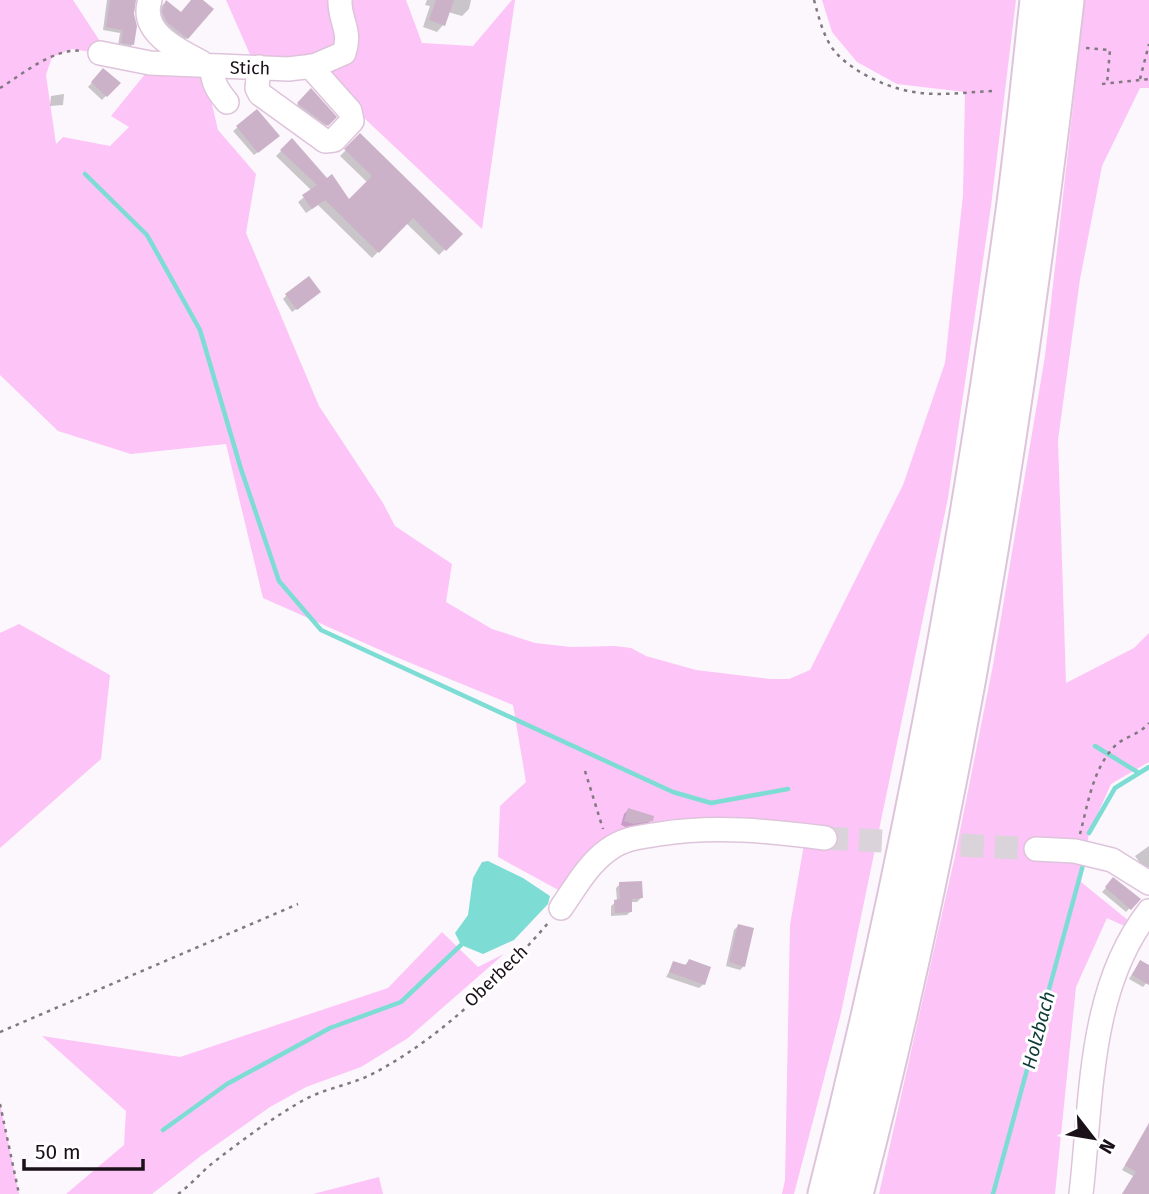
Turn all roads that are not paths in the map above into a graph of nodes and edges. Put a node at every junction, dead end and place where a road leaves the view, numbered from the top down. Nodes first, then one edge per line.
1 (150, 0) edge
2 (340, 0) edge
3 (1037, 0) edge
4 (1067, 0) edge
5 (100, 53) road end
6 (209, 66) junction
7 (310, 66) junction
8 (259, 67) junction
9 (227, 102) dead end
10 (825, 838) tunnel mouth
11 (1036, 849) tunnel mouth
12 (1149, 883) edge
13 (561, 908) road end
14 (1149, 911) edge
15 (825, 1194) edge
16 (856, 1194) edge
17 (1081, 1194) edge

1 - 6 street
2 - 7 street, Stich
3 - 15 highway
4 - 16 highway
5 - 6 street, Stich
6 - 8 street, Stich
6 - 9 street
7 - 8 street, Stich
7 - 8 street
10 - 13 street
11 - 12 street
14 - 17 street

